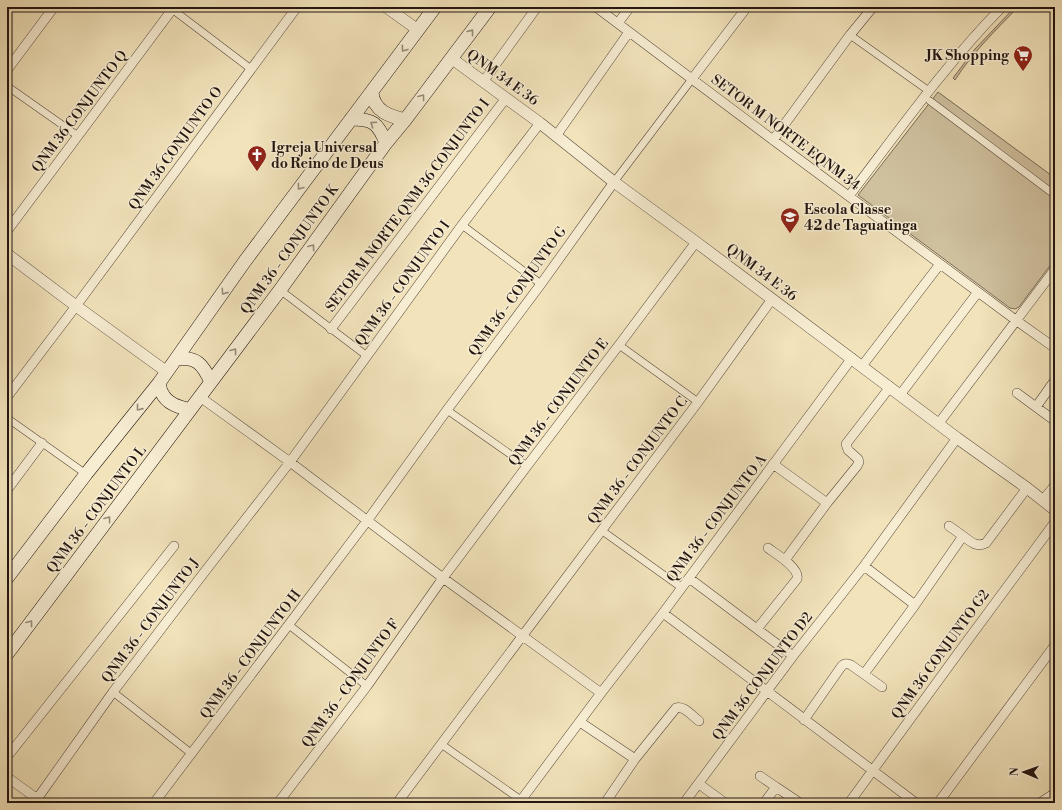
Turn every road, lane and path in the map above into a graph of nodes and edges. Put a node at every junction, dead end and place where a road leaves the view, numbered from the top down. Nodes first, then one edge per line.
1 (54, 7) edge
2 (297, 7) edge
3 (386, 7) edge
4 (435, 7) edge
5 (490, 7) edge
6 (537, 7) edge
7 (596, 7) edge
8 (630, 7) edge
9 (747, 7) edge
10 (873, 7) edge
11 (1002, 7) edge
12 (173, 8) edge
13 (618, 23) junction
14 (418, 30) junction
15 (629, 32) junction
16 (850, 34) junction
17 (451, 58) junction
18 (251, 69) junction
19 (7, 70) edge
20 (692, 79) junction
21 (483, 82) junction
22 (7, 86) edge
23 (929, 90) junction
24 (372, 93) junction
25 (506, 98) junction
26 (930, 101) dead end
27 (351, 119) junction
28 (405, 120) junction
29 (540, 123) junction
30 (78, 136) junction
31 (556, 136) junction
32 (772, 140) junction
33 (386, 143) junction
34 (614, 182) junction
35 (1055, 195) edge
36 (849, 196) junction
37 (462, 226) junction
38 (7, 231) edge
39 (696, 242) junction
40 (7, 254) edge
41 (940, 264) junction
42 (1055, 270) edge
43 (541, 284) junction
44 (280, 290) junction
45 (978, 292) junction
46 (772, 299) junction
47 (76, 306) junction
48 (1016, 321) junction
49 (331, 329) junction
50 (619, 345) junction
51 (1055, 348) edge
52 (367, 356) junction
53 (852, 358) junction
54 (176, 359) junction
55 (862, 366) junction
56 (167, 372) junction
57 (1055, 380) edge
58 (211, 382) junction
59 (159, 383) junction
60 (890, 387) junction
61 (1017, 393) dead end
62 (900, 395) junction
63 (7, 397) edge
64 (200, 397) junction
65 (698, 402) junction
66 (1036, 407) junction
67 (190, 410) junction
68 (447, 410) junction
69 (7, 418) edge
70 (1055, 421) edge
71 (939, 424) junction
72 (957, 438) junction
73 (42, 443) junction
74 (290, 462) junction
75 (774, 464) junction
76 (527, 466) junction
77 (86, 474) junction
78 (1055, 484) edge
79 (1027, 488) junction
80 (7, 490) edge
81 (1043, 500) junction
82 (827, 503) junction
83 (1055, 510) edge
84 (367, 521) junction
85 (1055, 522) edge
86 (950, 526) dead end
87 (601, 530) junction
88 (963, 536) junction
89 (174, 546) dead end
90 (768, 548) dead end
91 (785, 560) junction
92 (864, 566) junction
93 (7, 578) edge
94 (443, 578) junction
95 (689, 578) junction
96 (682, 588) junction
97 (915, 605) junction
98 (663, 613) junction
99 (289, 625) junction
100 (757, 629) junction
101 (523, 637) junction
102 (1055, 645) edge
103 (7, 654) edge
104 (793, 656) junction
105 (864, 674) junction
106 (367, 686) junction
107 (882, 687) dead end
108 (767, 691) junction
109 (113, 692) junction
110 (601, 693) junction
111 (804, 720) junction
112 (698, 721) dead end
113 (580, 722) junction
114 (441, 744) junction
115 (192, 754) junction
116 (7, 757) edge
117 (635, 759) junction
118 (872, 770) junction
119 (760, 776) dead end
120 (7, 777) edge
121 (699, 784) junction
122 (776, 787) junction
123 (1055, 793) edge
124 (40, 801) edge
125 (520, 802) edge
126 (798, 802) dead end
127 (154, 803) edge
128 (278, 803) edge
129 (397, 803) edge
130 (605, 803) edge
131 (684, 803) edge
132 (725, 803) edge
133 (764, 803) edge
134 (849, 803) edge
135 (916, 803) edge
136 (938, 803) edge
137 (1040, 803) edge

1 - 19 street
2 - 18 street, QNM 36 CONJUNTO O
3 - 14 street
4 - 14 main road
17 -> 5 main road, QNM 36 - CONJUNTO K
6 - 21 street
7 - 13 street, SETOR M NORTE EQNM 34
8 - 13 street
9 - 20 street
10 - 16 street
11 - 23 street
12 - 18 street
12 - 30 street, QNM 36 CONJUNTO Q
13 - 15 street, SETOR M NORTE EQNM 34
14 -> 24 main road
15 - 20 street, SETOR M NORTE EQNM 34
15 - 31 street
16 - 23 street
16 - 32 street
17 - 21 street, QNM 34 E 36
28 -> 17 main road, QNM 36 - CONJUNTO K
18 - 47 street, QNM 36 CONJUNTO O
20 - 32 street, SETOR M NORTE EQNM 34
20 - 34 street, QNM 36 - CONJUNTO G
21 - 25 street, QNM 34 E 36
22 - 30 street
23 - 36 street
24 - 27 main road
24 - 28 main road
25 - 29 street, QNM 34 E 36
25 - 49 street, SETOR M NORTE QNM 36 CONJUNTO I
26 - 35 street
33 -> 27 main road
27 -> 54 main road
28 - 33 main road, QNM 36 - CONJUNTO K
29 - 31 street, QNM 34 E 36
29 - 37 street, QNM 36 - CONJUNTO I
30 - 38 street, QNM 36 CONJUNTO Q
31 - 34 street, QNM 34 E 36
32 - 36 street, SETOR M NORTE EQNM 34
44 -> 33 main road, QNM 36 - CONJUNTO K
34 - 39 street, QNM 34 E 36
34 - 43 street, QNM 36 - CONJUNTO G
36 - 41 street, SETOR M NORTE EQNM 34
37 - 43 street
37 - 52 street, QNM 36 - CONJUNTO I
39 - 46 street, QNM 34 E 36
39 - 50 street, QNM 36 - CONJUNTO E
40 - 47 street
41 - 45 street, SETOR M NORTE EQNM 34
41 - 55 street
42 - 48 street
43 - 68 street, QNM 36 - CONJUNTO G
44 - 49 street
58 -> 44 main road, QNM 36 - CONJUNTO K
45 - 48 street, SETOR M NORTE EQNM 34
45 - 62 street
46 - 53 street, QNM 34 E 36
46 - 65 street, QNM 36 - CONJUNTO C
47 - 56 street
47 - 63 street, QNM 36 CONJUNTO O
48 - 51 street, SETOR M NORTE EQNM 34
48 - 71 street
49 - 52 street
50 - 65 street
50 - 76 street, QNM 36 - CONJUNTO E
52 - 74 street, QNM 36 - CONJUNTO I
53 - 55 street, QNM 34 E 36
53 - 75 street, QNM 36 - CONJUNTO A
54 - 56 main road
54 - 58 main road
55 - 60 street, QNM 34 E 36
56 - 59 main road
57 - 66 street
58 - 64 main road, QNM 36 - CONJUNTO L
59 - 67 main road
59 -> 77 main road
60 - 62 street, QNM 34 E 36
60 - 82 street
61 - 66 street
62 - 71 street, QNM 34 E 36
64 - 67 main road, QNM 36 - CONJUNTO L
64 - 74 street
65 - 87 street, QNM 36 - CONJUNTO C
66 - 70 street
103 -> 67 main road, QNM 36 - CONJUNTO L
68 - 76 street
68 - 84 street, QNM 36 - CONJUNTO G
69 - 73 street
71 - 72 street, QNM 34 E 36
72 - 79 street, QNM 34 E 36
72 - 92 street, QNM 36 CONJUNTO D2
73 - 77 street
73 - 80 street
74 - 84 street
74 - 109 street, QNM 36 - CONJUNTO J
75 - 82 street
75 - 95 street, QNM 36 - CONJUNTO A
76 - 94 street, QNM 36 - CONJUNTO E
77 - 93 main road
78 - 81 street
79 - 81 street, QNM 34 E 36
79 - 88 street
81 - 83 street, QNM 34 E 36
82 - 91 street
84 - 94 street
84 - 99 street, QNM 36 - CONJUNTO H
85 - 118 street, QNM 36 CONJUNTO G2
86 - 88 street
87 - 96 street
87 - 101 street, QNM 36 - CONJUNTO C
88 - 97 street
89 - 116 street
90 - 91 street
91 - 100 street
92 - 97 street
92 - 104 street, QNM 36 CONJUNTO D2
94 - 101 street
94 - 106 street, QNM 36 - CONJUNTO F
95 - 96 street, QNM 36 - CONJUNTO A
95 - 100 street
96 - 98 street, QNM 36 - CONJUNTO A
97 - 105 street
98 - 108 street
98 - 110 street, QNM 36 - CONJUNTO A
99 - 106 street
99 - 115 street, QNM 36 - CONJUNTO H
100 - 104 street
101 - 110 street
101 - 114 street, QNM 36 - CONJUNTO C
102 - 136 street
104 - 108 street, QNM 36 CONJUNTO D2
105 - 107 street
105 - 111 street
106 - 128 street, QNM 36 - CONJUNTO F
108 - 111 street
108 - 121 street, QNM 36 CONJUNTO D2
109 - 115 street
109 - 124 street, QNM 36 - CONJUNTO J
110 - 113 street, QNM 36 - CONJUNTO A
111 - 118 street
112 - 117 street
113 - 117 street
113 - 125 street, QNM 36 - CONJUNTO A
114 - 125 street
114 - 129 street, QNM 36 - CONJUNTO C
115 - 127 street, QNM 36 - CONJUNTO H
117 - 130 street
118 - 134 street, QNM 36 CONJUNTO G2
118 - 135 street
119 - 122 street
120 - 124 street
121 - 131 street, QNM 36 CONJUNTO D2
121 - 132 street
122 - 126 street
122 - 133 street
123 - 137 street

